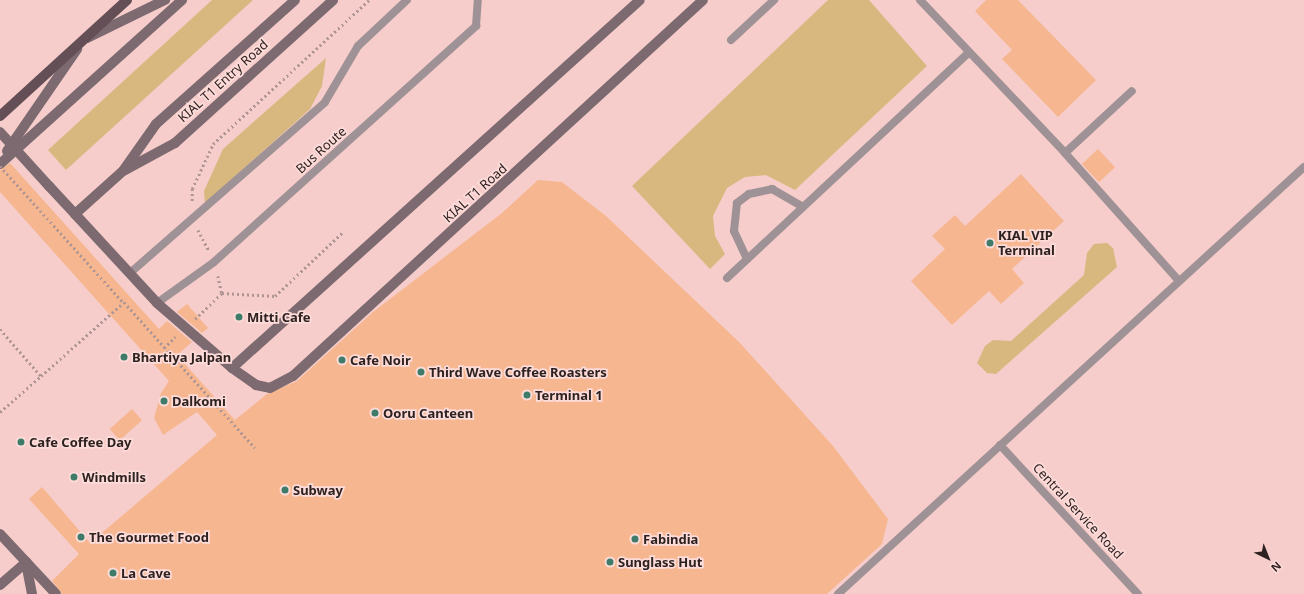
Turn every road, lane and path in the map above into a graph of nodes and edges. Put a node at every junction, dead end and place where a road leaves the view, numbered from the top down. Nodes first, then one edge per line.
1 (127, 0) edge
2 (165, 0) edge
3 (182, 0) edge
4 (295, 0) edge
5 (333, 0) edge
6 (369, 0) edge
7 (407, 0) edge
8 (478, 0) edge
9 (640, 0) edge
10 (703, 0) edge
11 (774, 0) edge
12 (920, 0) edge
13 (82, 40) junction
14 (731, 40) dead end
15 (969, 52) junction
16 (1132, 90) dead end
17 (0, 116) edge
18 (0, 132) edge
19 (1065, 154) junction
20 (0, 161) edge
21 (0, 165) edge
22 (1304, 167) edge
23 (124, 171) junction
24 (802, 207) junction
25 (75, 214) junction
26 (193, 221) junction
27 (343, 232) dead end
28 (747, 259) junction
29 (214, 262) junction
30 (130, 273) junction
31 (727, 278) dead end
32 (1179, 281) junction
33 (222, 293) junction
34 (123, 302) dead end
35 (157, 303) junction
36 (186, 327) junction
37 (0, 329) edge
38 (164, 348) junction
39 (232, 368) junction
40 (41, 376) junction
41 (0, 412) edge
42 (1000, 445) junction
43 (255, 448) dead end
44 (0, 534) edge
45 (26, 562) junction
46 (0, 585) edge
47 (32, 594) edge
48 (56, 594) edge
49 (838, 594) edge
50 (1138, 594) edge

1 - 13 main road
2 - 13 main road
3 - 21 main road
4 - 23 main road, KIAL T1 Entry Road
5 - 23 main road, KIAL T1 Entry Road
6 - 26 path
7 - 26 lane
8 - 29 lane, Bus Route
9 - 39 main road
10 - 39 main road, KIAL T1 Road
11 - 14 lane
12 - 15 lane
13 - 17 main road
13 - 20 main road
15 - 19 lane
15 - 24 lane
16 - 19 lane
18 - 25 main road, bridge
19 - 32 lane
21 - 34 path, bridge
22 - 32 lane
23 - 25 main road, KIAL T1 Entry Road
24 - 28 lane
24 - 28 lane
25 - 30 main road
26 - 29 path
26 - 30 lane
27 - 33 path
28 - 31 lane
29 - 33 path
29 - 35 lane, Bus Route
30 - 35 main road
32 - 42 lane
33 - 36 path
35 - 36 main road
36 - 38 path
36 - 39 main road
37 - 40 path
38 - 40 path
38 - 43 path
40 - 41 path
42 - 49 lane
42 - 50 lane, Central Service Road
44 - 45 main road
45 - 46 main road
45 - 47 main road
45 - 48 main road

